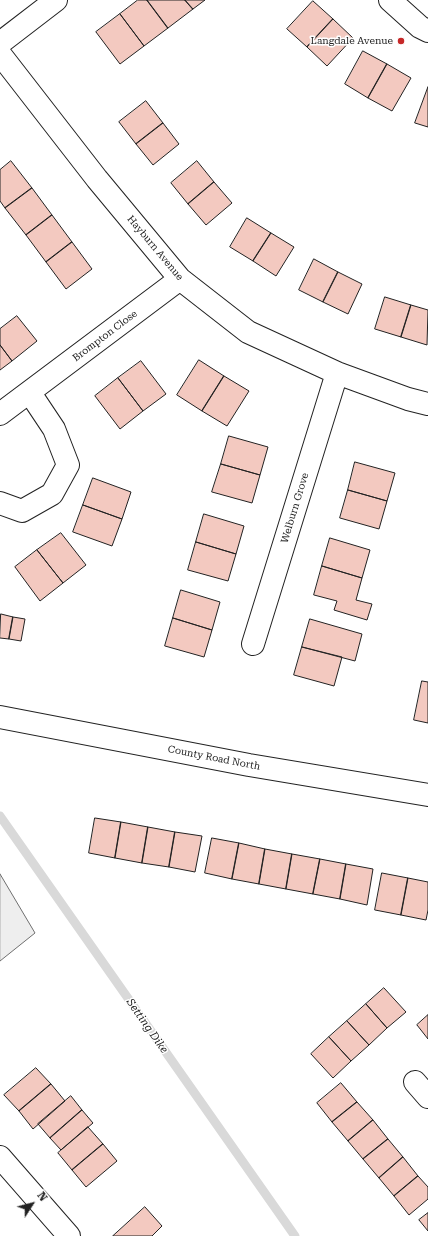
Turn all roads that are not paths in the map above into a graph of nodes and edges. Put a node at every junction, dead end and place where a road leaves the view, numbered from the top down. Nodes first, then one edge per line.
1 (56, 0) edge
2 (390, 0) edge
3 (428, 31) edge
4 (0, 43) edge
5 (0, 54) edge
6 (180, 279) junction
7 (336, 373) junction
8 (30, 393) junction
9 (428, 404) edge
10 (0, 414) edge
11 (0, 503) edge
12 (252, 644) dead end
13 (0, 717) edge
14 (428, 795) edge
15 (0, 1157) edge
16 (69, 1236) edge

1 - 4 street
2 - 3 street
5 - 6 street, Hayburn Avenue
6 - 7 street, Hayburn Avenue
6 - 8 street, Brompton Close
7 - 9 street, Hayburn Avenue
7 - 12 street, Welburn Grove
8 - 10 street, Brompton Close
8 - 11 street
13 - 14 street, County Road North
15 - 16 street

